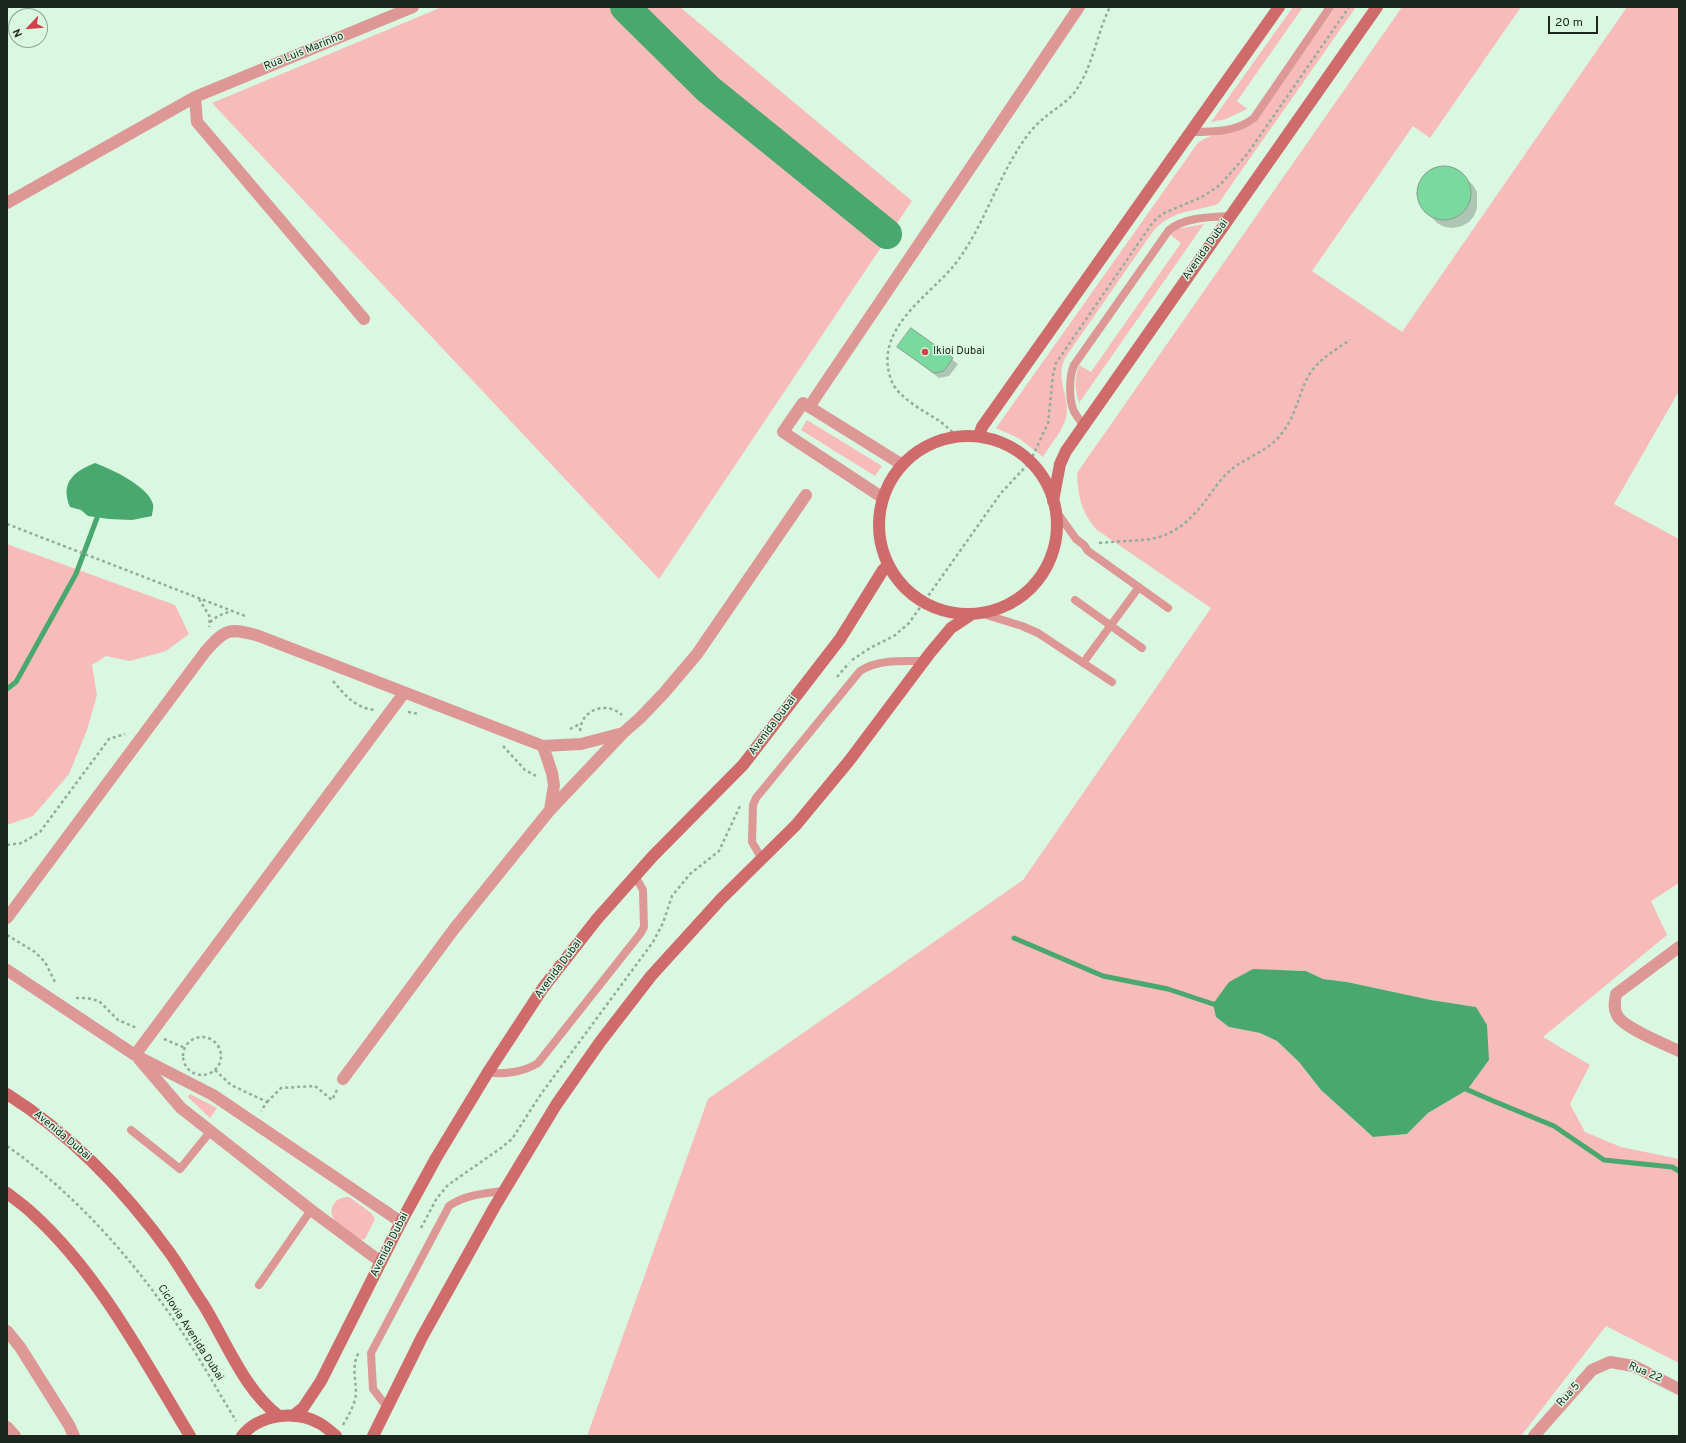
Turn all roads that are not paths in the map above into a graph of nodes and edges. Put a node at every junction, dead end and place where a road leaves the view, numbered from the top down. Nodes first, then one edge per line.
1 (413, 7) edge
2 (1079, 7) edge
3 (1279, 7) edge
4 (1330, 7) edge
5 (1377, 7) edge
6 (195, 97) junction
7 (1191, 132) junction
8 (7, 203) edge
9 (1231, 216) junction
10 (364, 319) dead end
11 (810, 407) junction
12 (1084, 426) junction
13 (979, 436) junction
14 (901, 464) junction
15 (806, 495) dead end
16 (883, 498) junction
17 (1054, 505) junction
18 (888, 565) junction
19 (1139, 588) junction
20 (1075, 600) dead end
21 (1168, 608) dead end
22 (976, 614) junction
23 (1111, 626) junction
24 (1142, 648) dead end
25 (924, 661) junction
26 (1083, 663) junction
27 (1112, 682) dead end
28 (404, 693) junction
29 (628, 729) junction
30 (543, 746) junction
31 (550, 810) junction
32 (762, 859) junction
33 (635, 876) junction
34 (7, 918) edge
35 (1679, 947) edge
36 (7, 970) edge
37 (1679, 1051) edge
38 (135, 1055) junction
39 (488, 1072) junction
40 (344, 1078) road end
41 (7, 1094) edge
42 (131, 1130) dead end
43 (210, 1132) junction
44 (504, 1191) junction
45 (7, 1193) edge
46 (311, 1210) junction
47 (401, 1222) junction
48 (381, 1262) junction
49 (259, 1285) dead end
50 (7, 1331) edge
51 (1610, 1362) joint
52 (1679, 1389) edge
53 (387, 1407) junction
54 (279, 1416) junction
55 (293, 1416) junction
56 (7, 1427) edge
57 (243, 1435) edge
58 (15, 1436) edge
59 (74, 1436) edge
60 (190, 1436) edge
61 (336, 1436) edge
62 (372, 1436) edge
63 (1534, 1436) edge

1 - 6 street, Rua Luis Marinho
2 - 11 street
3 - 7 street
4 - 7 lane
5 - 9 street, Avenida Dubai
6 - 8 street, Rua Luis Marinho
6 - 10 street
7 - 13 street
9 - 12 street, Avenida Dubai
9 - 12 lane
11 - 14 street
11 - 16 street
12 - 17 street, Avenida Dubai
13 - 14 street, Avenida Dubai
13 - 17 street, Avenida Dubai
14 - 16 street, Avenida Dubai
15 - 29 street
16 - 18 street, Avenida Dubai
17 - 19 lane
17 - 22 street, Avenida Dubai
18 - 22 street, Avenida Dubai
18 - 33 street, Avenida Dubai
19 - 21 lane
19 - 23 lane
20 - 23 lane
22 - 25 street, Avenida Dubai
22 - 26 lane
23 - 24 lane
23 - 26 lane
25 - 32 street, Avenida Dubai
25 - 32 lane
26 - 27 lane
28 - 30 street
28 - 34 street
28 - 38 street
29 - 30 street
29 - 31 street
30 - 31 street
31 - 40 street
32 - 44 street, Avenida Dubai
33 - 39 street, Avenida Dubai
33 - 39 lane
35 - 37 street
36 - 38 street
38 - 43 street
38 - 47 street
39 - 47 street, Avenida Dubai
41 - 54 street, Avenida Dubai
42 - 43 lane
43 - 46 street
44 - 53 street, Avenida Dubai
44 - 53 lane
45 - 60 street
46 - 48 street
46 - 49 lane
47 - 48 street, Avenida Dubai
48 - 55 street, Avenida Dubai
50 - 59 street
51 - 52 street, Rua 22
51 - 63 street, Rua 5
53 - 62 street, Avenida Dubai
54 - 55 street
54 - 57 street
55 - 61 street
56 - 58 street

